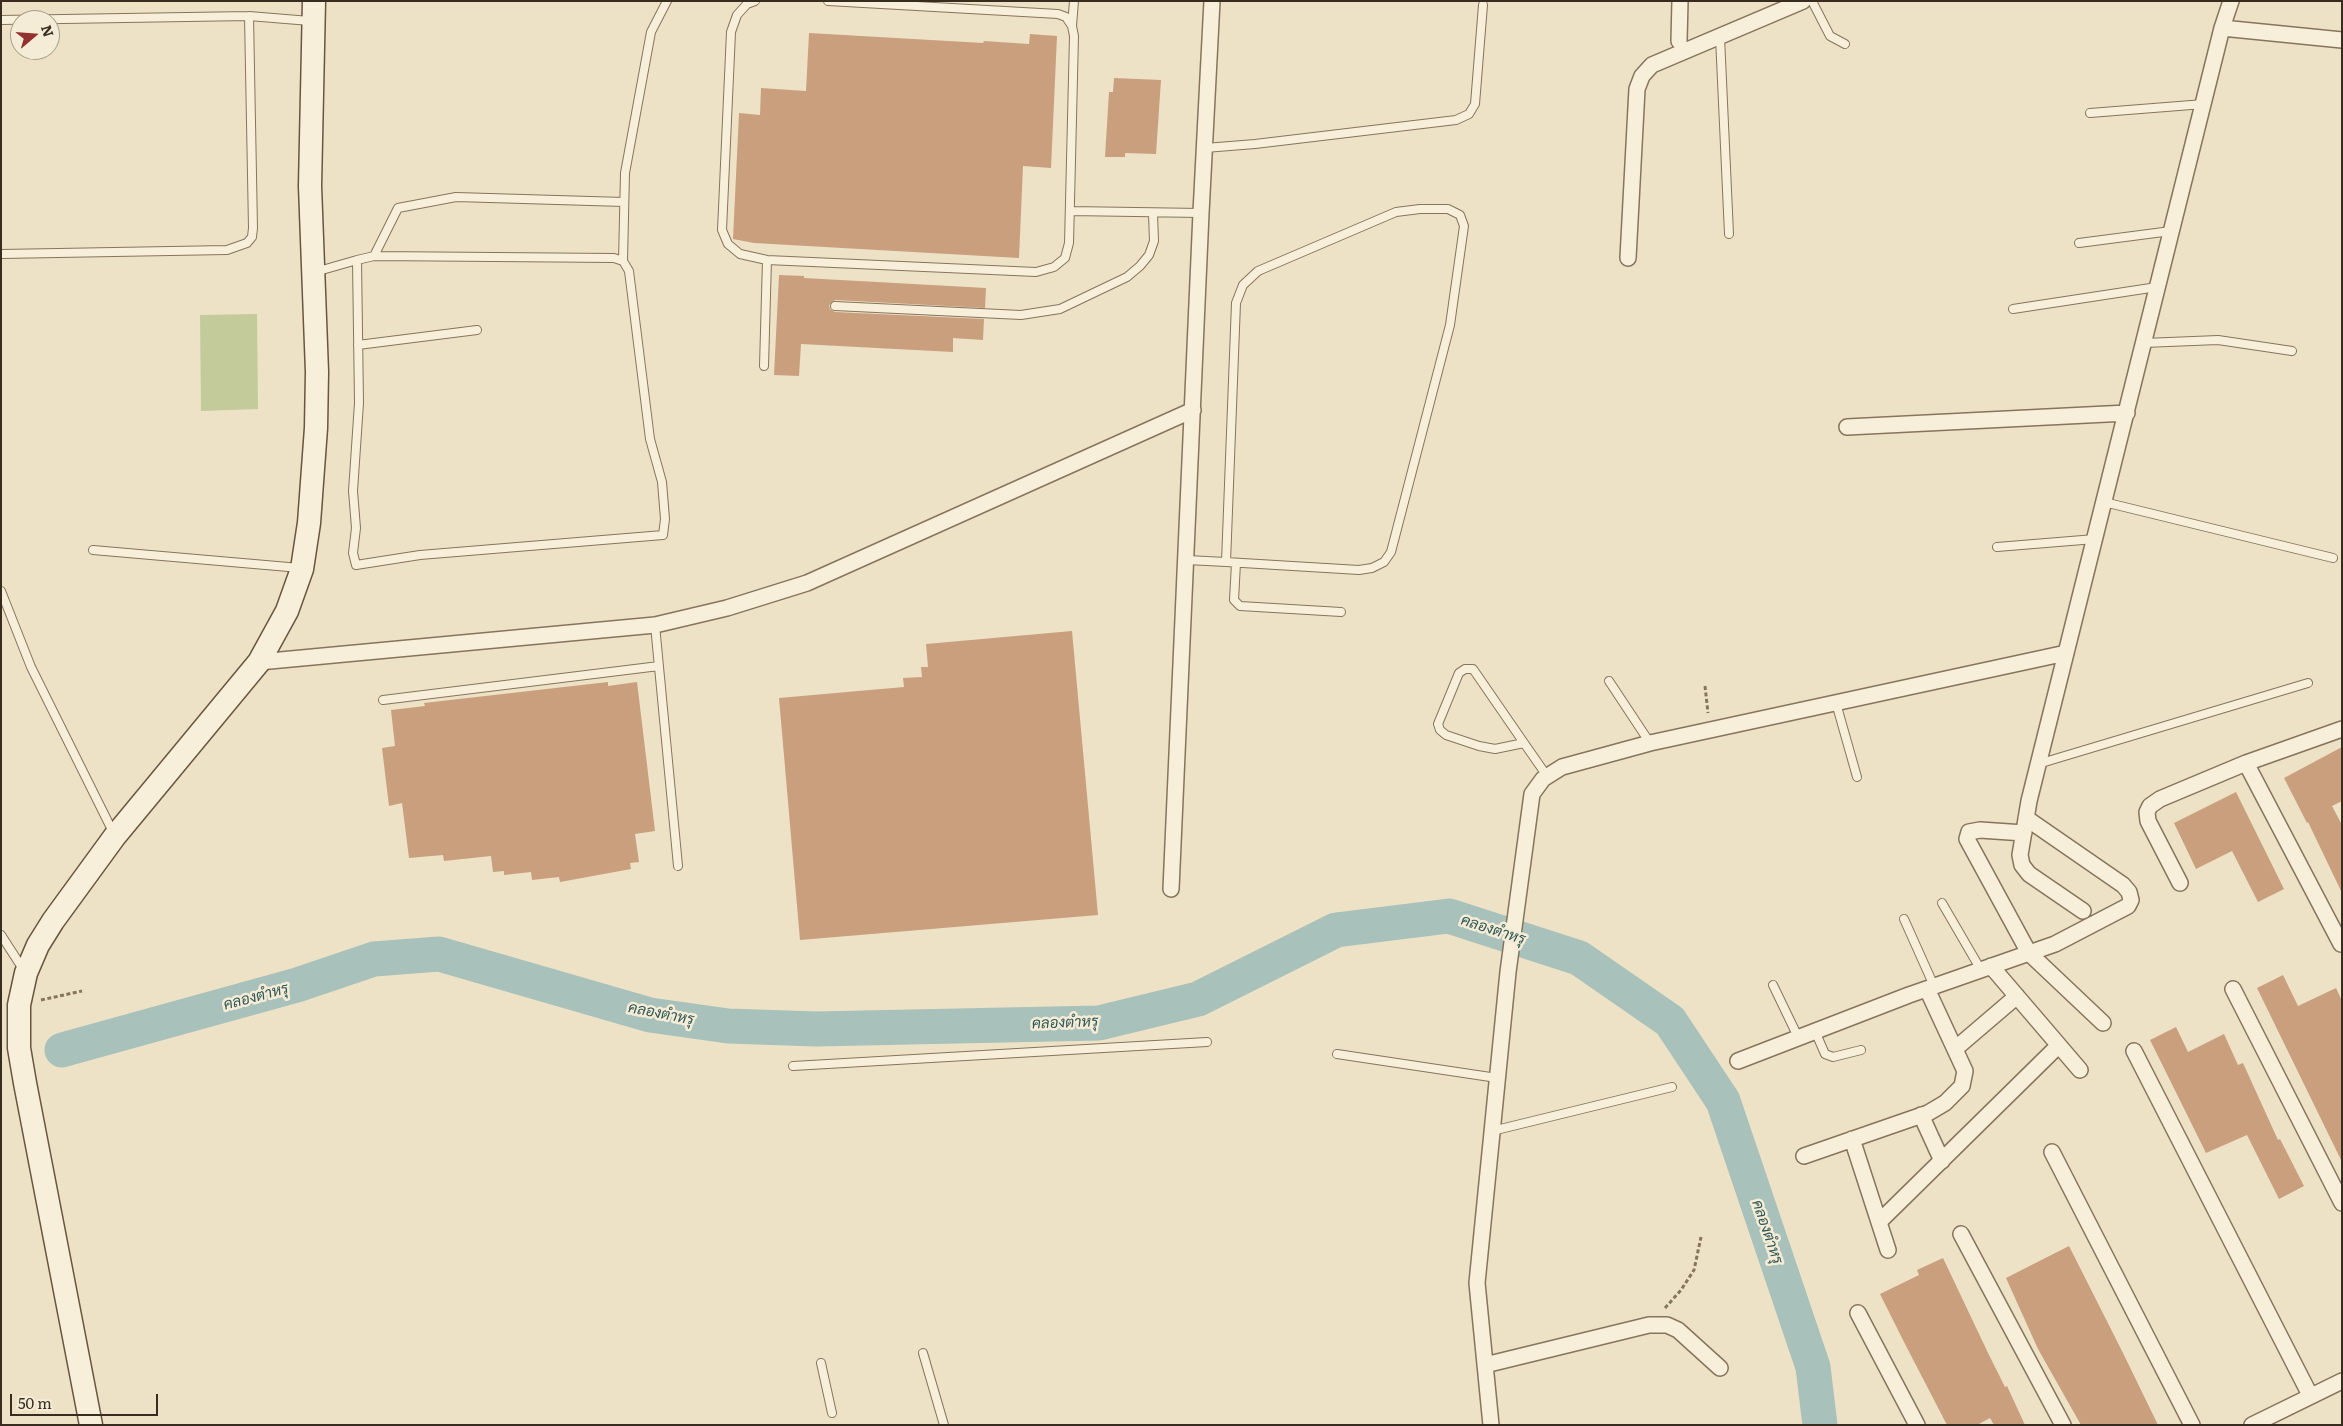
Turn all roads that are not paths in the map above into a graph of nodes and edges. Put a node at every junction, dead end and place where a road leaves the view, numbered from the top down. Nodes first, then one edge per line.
1 (667, 1) edge
2 (755, 1) edge
3 (828, 1) edge
4 (1074, 1) edge
5 (1212, 1) edge
6 (1680, 1) edge
7 (1803, 1) edge
8 (1812, 1) edge
9 (2231, 1) edge
10 (1483, 5) dead end
11 (313, 11) edge
12 (249, 16) junction
13 (1, 20) edge
14 (1072, 26) junction
15 (2222, 28) junction
16 (1720, 37) junction
17 (2342, 40) edge
18 (1678, 41) dead end
19 (1845, 44) dead end
20 (2204, 104) junction
21 (2090, 113) dead end
22 (1205, 148) junction
23 (624, 202) junction
24 (1070, 211) junction
25 (1201, 213) junction
26 (1153, 214) junction
27 (2171, 231) junction
28 (1729, 234) dead end
29 (2079, 243) dead end
30 (1, 254) edge
31 (374, 256) junction
32 (1628, 258) dead end
33 (358, 260) junction
34 (767, 260) junction
35 (623, 261) junction
36 (314, 272) junction
37 (2158, 287) junction
38 (835, 306) dead end
39 (2013, 308) dead end
40 (477, 330) dead end
41 (2144, 343) junction
42 (358, 345) junction
43 (2292, 351) dead end
44 (764, 366) dead end
45 (1193, 410) junction
46 (2127, 413) junction
47 (1847, 427) dead end
48 (2104, 502) junction
49 (2095, 539) junction
50 (1997, 547) dead end
51 (93, 550) dead end
52 (2334, 558) dead end
53 (1187, 560) junction
54 (1226, 562) junction
55 (1236, 563) junction
56 (302, 568) junction
57 (1, 591) edge
58 (1341, 612) dead end
59 (655, 625) junction
60 (2066, 653) junction
61 (259, 662) junction
62 (659, 666) junction
63 (1609, 681) dead end
64 (2308, 683) dead end
65 (383, 700) dead end
66 (1836, 703) junction
67 (2342, 729) edge
68 (1524, 743) junction
69 (1650, 743) junction
70 (2038, 764) junction
71 (2246, 764) junction
72 (1547, 776) junction
73 (1856, 777) dead end
74 (2026, 818) junction
75 (2024, 833) junction
76 (115, 836) junction
77 (678, 866) dead end
78 (2180, 883) dead end
79 (1171, 889) dead end
80 (1942, 903) dead end
81 (2083, 911) dead end
82 (1904, 918) dead end
83 (1, 935) edge
84 (2341, 944) edge
85 (2028, 953) junction
86 (1986, 968) junction
87 (26, 972) junction
88 (1773, 985) dead end
89 (1930, 987) junction
90 (2233, 989) dead end
91 (2017, 996) junction
92 (2103, 1023) dead end
93 (1815, 1031) junction
94 (1798, 1037) junction
95 (1207, 1042) dead end
96 (2058, 1046) junction
97 (1955, 1049) junction
98 (1861, 1050) dead end
99 (2134, 1051) dead end
100 (1337, 1054) dead end
101 (1738, 1061) dead end
102 (793, 1066) dead end
103 (2080, 1070) dead end
104 (1497, 1078) junction
105 (1672, 1087) dead end
106 (1921, 1115) junction
107 (1492, 1131) junction
108 (1852, 1139) junction
109 (2052, 1152) dead end
110 (1804, 1156) dead end
111 (1942, 1161) junction
112 (2342, 1202) edge
113 (1879, 1222) junction
114 (1961, 1234) dead end
115 (1888, 1250) dead end
116 (1858, 1313) dead end
117 (923, 1353) dead end
118 (821, 1363) dead end
119 (1485, 1365) junction
120 (1720, 1368) dead end
121 (2342, 1380) edge
122 (2310, 1395) junction
123 (832, 1413) dead end
124 (91, 1425) edge
125 (944, 1425) edge
126 (1491, 1425) edge
127 (1917, 1425) edge
128 (2062, 1425) edge
129 (2192, 1425) edge
130 (2252, 1425) edge

1 - 23 lane
2 - 34 lane
3 - 14 lane
4 - 14 lane
5 - 22 street
6 - 18 street
7 - 16 street
8 - 19 lane
9 - 15 street
10 - 22 lane
11 - 12 lane
11 - 36 street
12 - 13 lane
12 - 30 lane
14 - 24 lane
15 - 17 street
15 - 20 street
16 - 28 lane
16 - 32 street
20 - 21 lane
20 - 27 street
22 - 25 street
23 - 31 lane
23 - 35 lane
24 - 26 lane
24 - 34 lane
25 - 26 lane
25 - 45 street
26 - 38 lane
27 - 29 lane
27 - 37 street
31 - 33 lane
31 - 35 lane
33 - 36 lane
33 - 42 lane
34 - 44 lane
35 - 42 lane
36 - 56 street
37 - 39 lane
37 - 41 street
40 - 42 lane
41 - 43 lane
41 - 46 street
45 - 53 street
45 - 59 street
46 - 47 street
46 - 48 street
48 - 49 street
48 - 52 lane
49 - 50 lane
49 - 60 street
51 - 56 lane
53 - 54 lane
53 - 79 street
54 - 55 lane
54 - 55 lane
55 - 58 lane
56 - 61 street
57 - 76 lane
59 - 61 street
59 - 62 lane
60 - 66 street
60 - 70 street
61 - 76 street
62 - 65 lane
62 - 77 lane
63 - 69 lane
64 - 70 lane
66 - 69 street
66 - 73 lane
67 - 71 street
68 - 68 lane
68 - 72 lane
69 - 72 street
70 - 74 street
71 - 78 street
71 - 84 street
72 - 104 street
74 - 75 street
74 - 85 street
75 - 81 street
75 - 85 street
76 - 87 street
80 - 86 lane
82 - 89 lane
83 - 87 lane
85 - 86 street
85 - 92 street
86 - 89 street
86 - 91 street
87 - 124 street
88 - 94 lane
89 - 93 street
89 - 97 street
90 - 112 street
91 - 96 street
91 - 97 street
93 - 94 street
93 - 98 lane
94 - 101 street
95 - 102 lane
96 - 103 street
96 - 111 street
97 - 106 street
99 - 122 street
100 - 104 lane
104 - 107 street
105 - 107 lane
106 - 108 street
106 - 111 street
107 - 119 street
108 - 110 street
108 - 113 street
109 - 129 street
111 - 113 street
113 - 115 street
114 - 128 street
116 - 127 street
117 - 125 lane
118 - 123 lane
119 - 120 street
119 - 126 street
121 - 122 street
122 - 130 street

